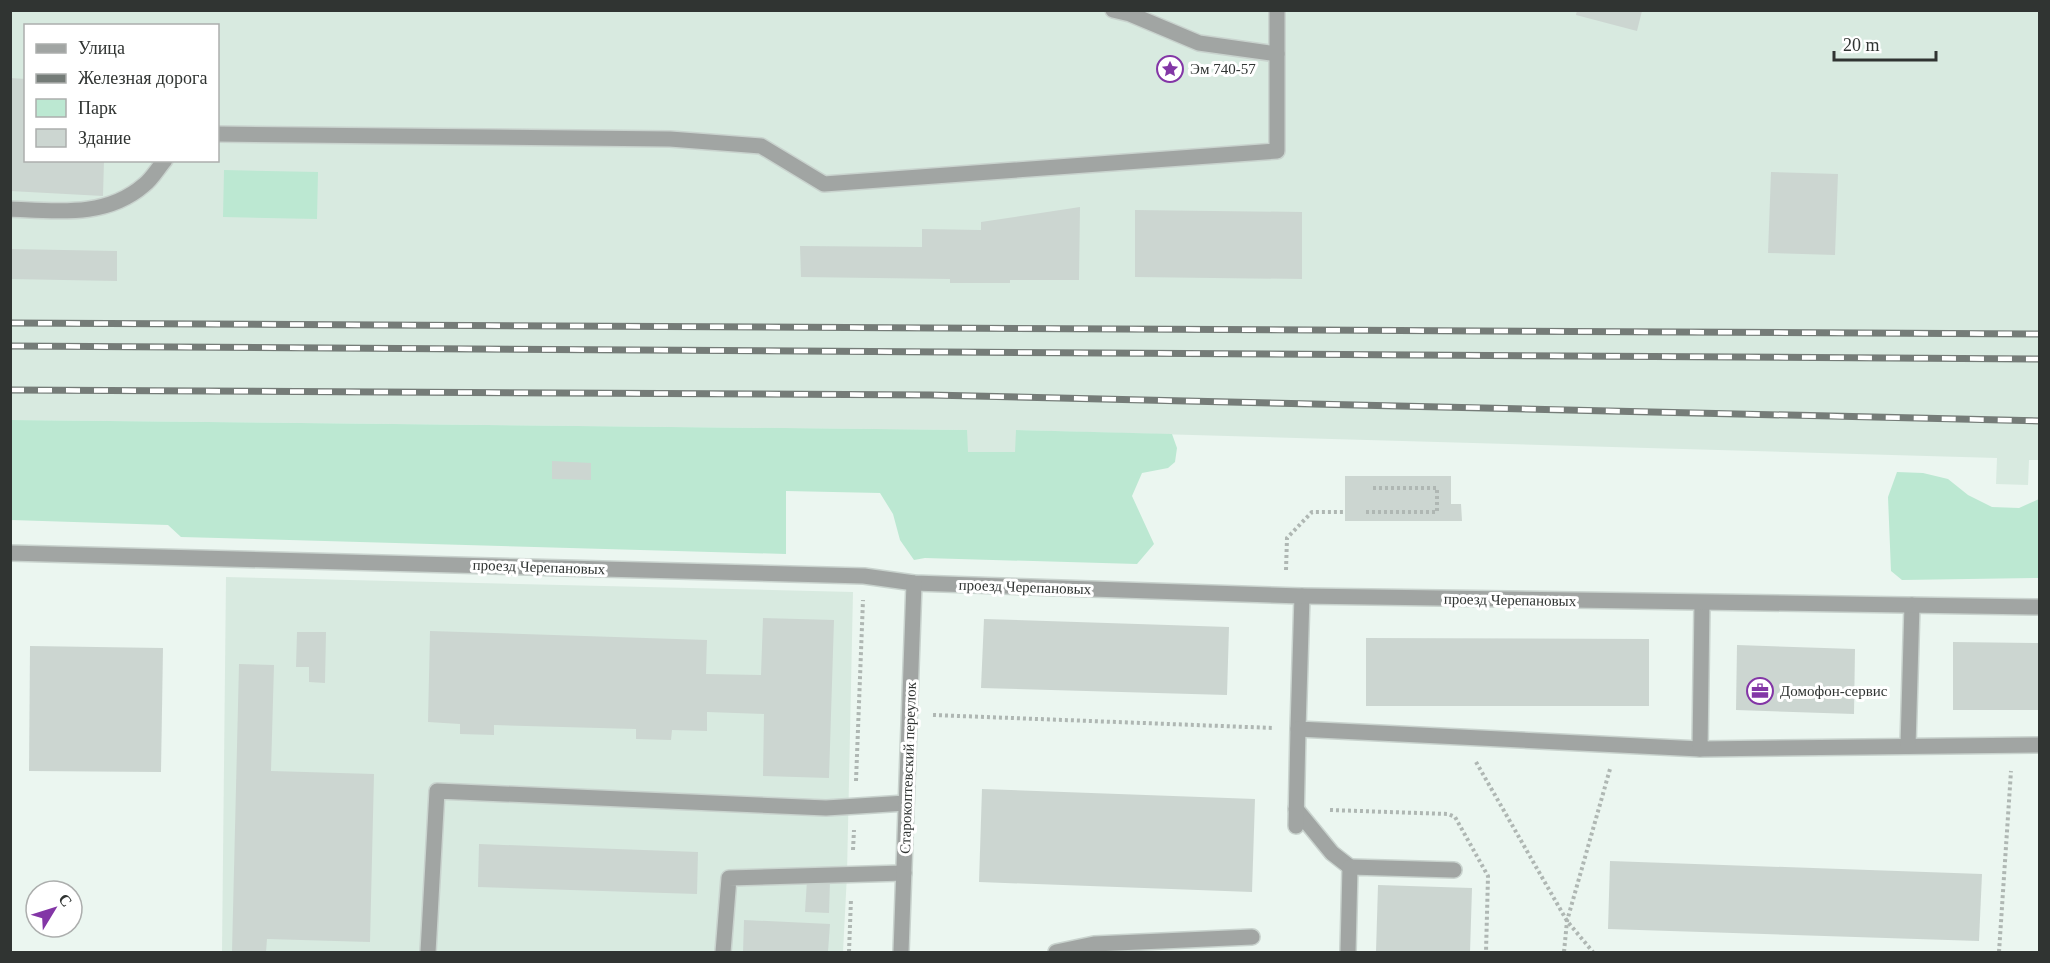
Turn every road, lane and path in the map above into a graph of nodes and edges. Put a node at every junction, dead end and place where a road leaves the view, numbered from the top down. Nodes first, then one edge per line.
1 (1113, 10) edge
2 (1277, 10) edge
3 (1277, 54) junction
4 (219, 134) edge
5 (163, 162) edge
6 (10, 209) edge
7 (1373, 489) dead end
8 (1345, 512) dead end
9 (1366, 512) dead end
10 (10, 553) edge
11 (864, 576) junction
12 (914, 583) junction
13 (1285, 596) junction
14 (1302, 596) junction
15 (1702, 603) junction
16 (1912, 605) junction
17 (2040, 607) edge
18 (910, 714) junction
19 (1298, 729) junction
20 (1447, 737) junction
21 (1617, 745) junction
22 (2012, 745) junction
23 (2040, 745) edge
24 (1908, 746) junction
25 (1700, 749) junction
26 (906, 803) junction
27 (855, 806) junction
28 (1296, 809) junction
29 (1296, 826) dead end
30 (1350, 867) junction
31 (1454, 870) dead end
32 (852, 873) junction
33 (904, 873) junction
34 (1567, 921) junction
35 (1252, 937) dead end
36 (428, 952) edge
37 (723, 952) edge
38 (849, 952) edge
39 (901, 952) edge
40 (1056, 952) edge
41 (1348, 952) edge
42 (1564, 952) edge
43 (1593, 952) edge
44 (1999, 952) edge

1 - 3 street
2 - 3 street
3 - 4 street
5 - 6 street
7 - 9 path
8 - 13 path
10 - 11 street, проезд Черепановых
11 - 12 street, проезд Черепановых
11 - 27 path
12 - 13 street, проезд Черепановых
12 - 18 street, Старокоптевский переулок
13 - 14 street, проезд Черепановых
14 - 15 street, проезд Черепановых
14 - 19 street
15 - 16 street, проезд Черепановых
15 - 25 street
16 - 17 street, проезд Черепановых
16 - 24 street
18 - 19 path
18 - 26 street, Старокоптевский переулок
19 - 20 street
19 - 28 street
20 - 21 street
20 - 34 path
21 - 25 street
21 - 34 path
22 - 23 street
22 - 24 street
22 - 44 path
24 - 25 street
26 - 27 street
26 - 33 street, Старокоптевский переулок
27 - 32 path
27 - 36 street
28 - 29 street
28 - 30 street
30 - 31 street
30 - 41 street
32 - 33 street
32 - 37 street
32 - 38 path
33 - 39 street, Старокоптевский переулок
34 - 42 path
34 - 43 path
35 - 40 street

